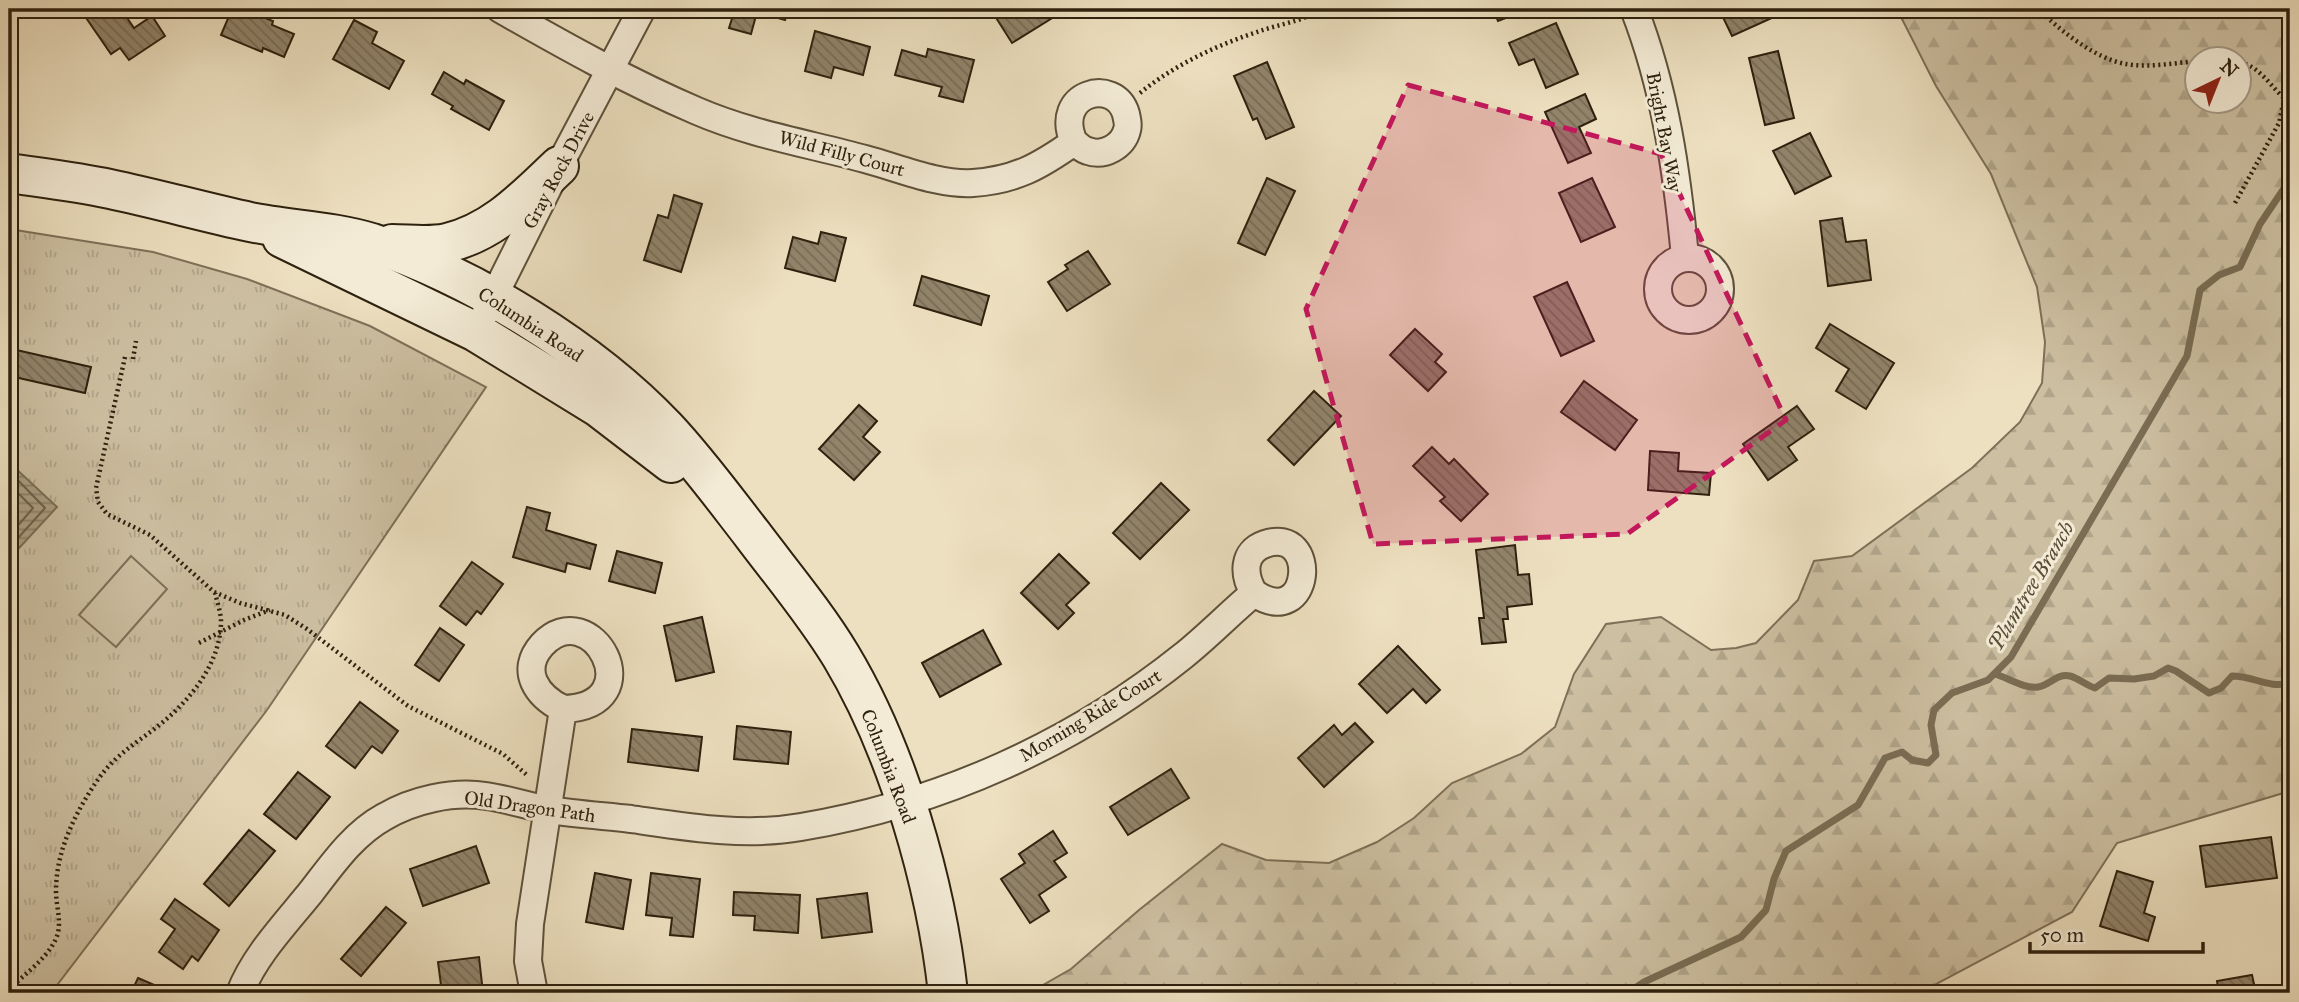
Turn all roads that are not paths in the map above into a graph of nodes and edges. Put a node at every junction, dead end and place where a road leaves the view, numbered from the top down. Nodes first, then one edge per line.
1 (499, 9) edge
2 (642, 9) edge
3 (1634, 9) edge
4 (611, 69) junction
5 (1074, 142) junction
6 (559, 166) junction
7 (9, 173) edge
8 (253, 222) junction
9 (370, 243) junction
10 (1685, 257) dead end
11 (493, 297) junction
12 (476, 332) junction
13 (747, 528) junction
14 (1254, 593) dead end
15 (563, 709) dead end
16 (906, 804) junction
17 (549, 810) junction
18 (240, 993) edge
19 (534, 993) edge
20 (948, 993) edge

1 - 4 street, Wild Filly Court
2 - 4 street, Gray Rock Drive
3 - 10 street, Bright Bay Way
4 - 5 street, Wild Filly Court
4 - 6 street, Gray Rock Drive
5 - 5 street
6 - 9 street
6 - 11 street, Gray Rock Drive
7 - 8 street, Columbia Road
8 - 9 street, Columbia Road
8 - 12 street, Columbia Road
9 - 11 street, Columbia Road
11 - 12 street, Gray Rock Drive
11 - 13 street, Columbia Road
12 - 13 street, Columbia Road
13 - 16 street, Columbia Road
14 - 16 street, Morning Ride Court
15 - 17 street
16 - 17 street, Old Dragon Path
16 - 20 street, Columbia Road
17 - 18 street, Old Dragon Path
17 - 19 street

